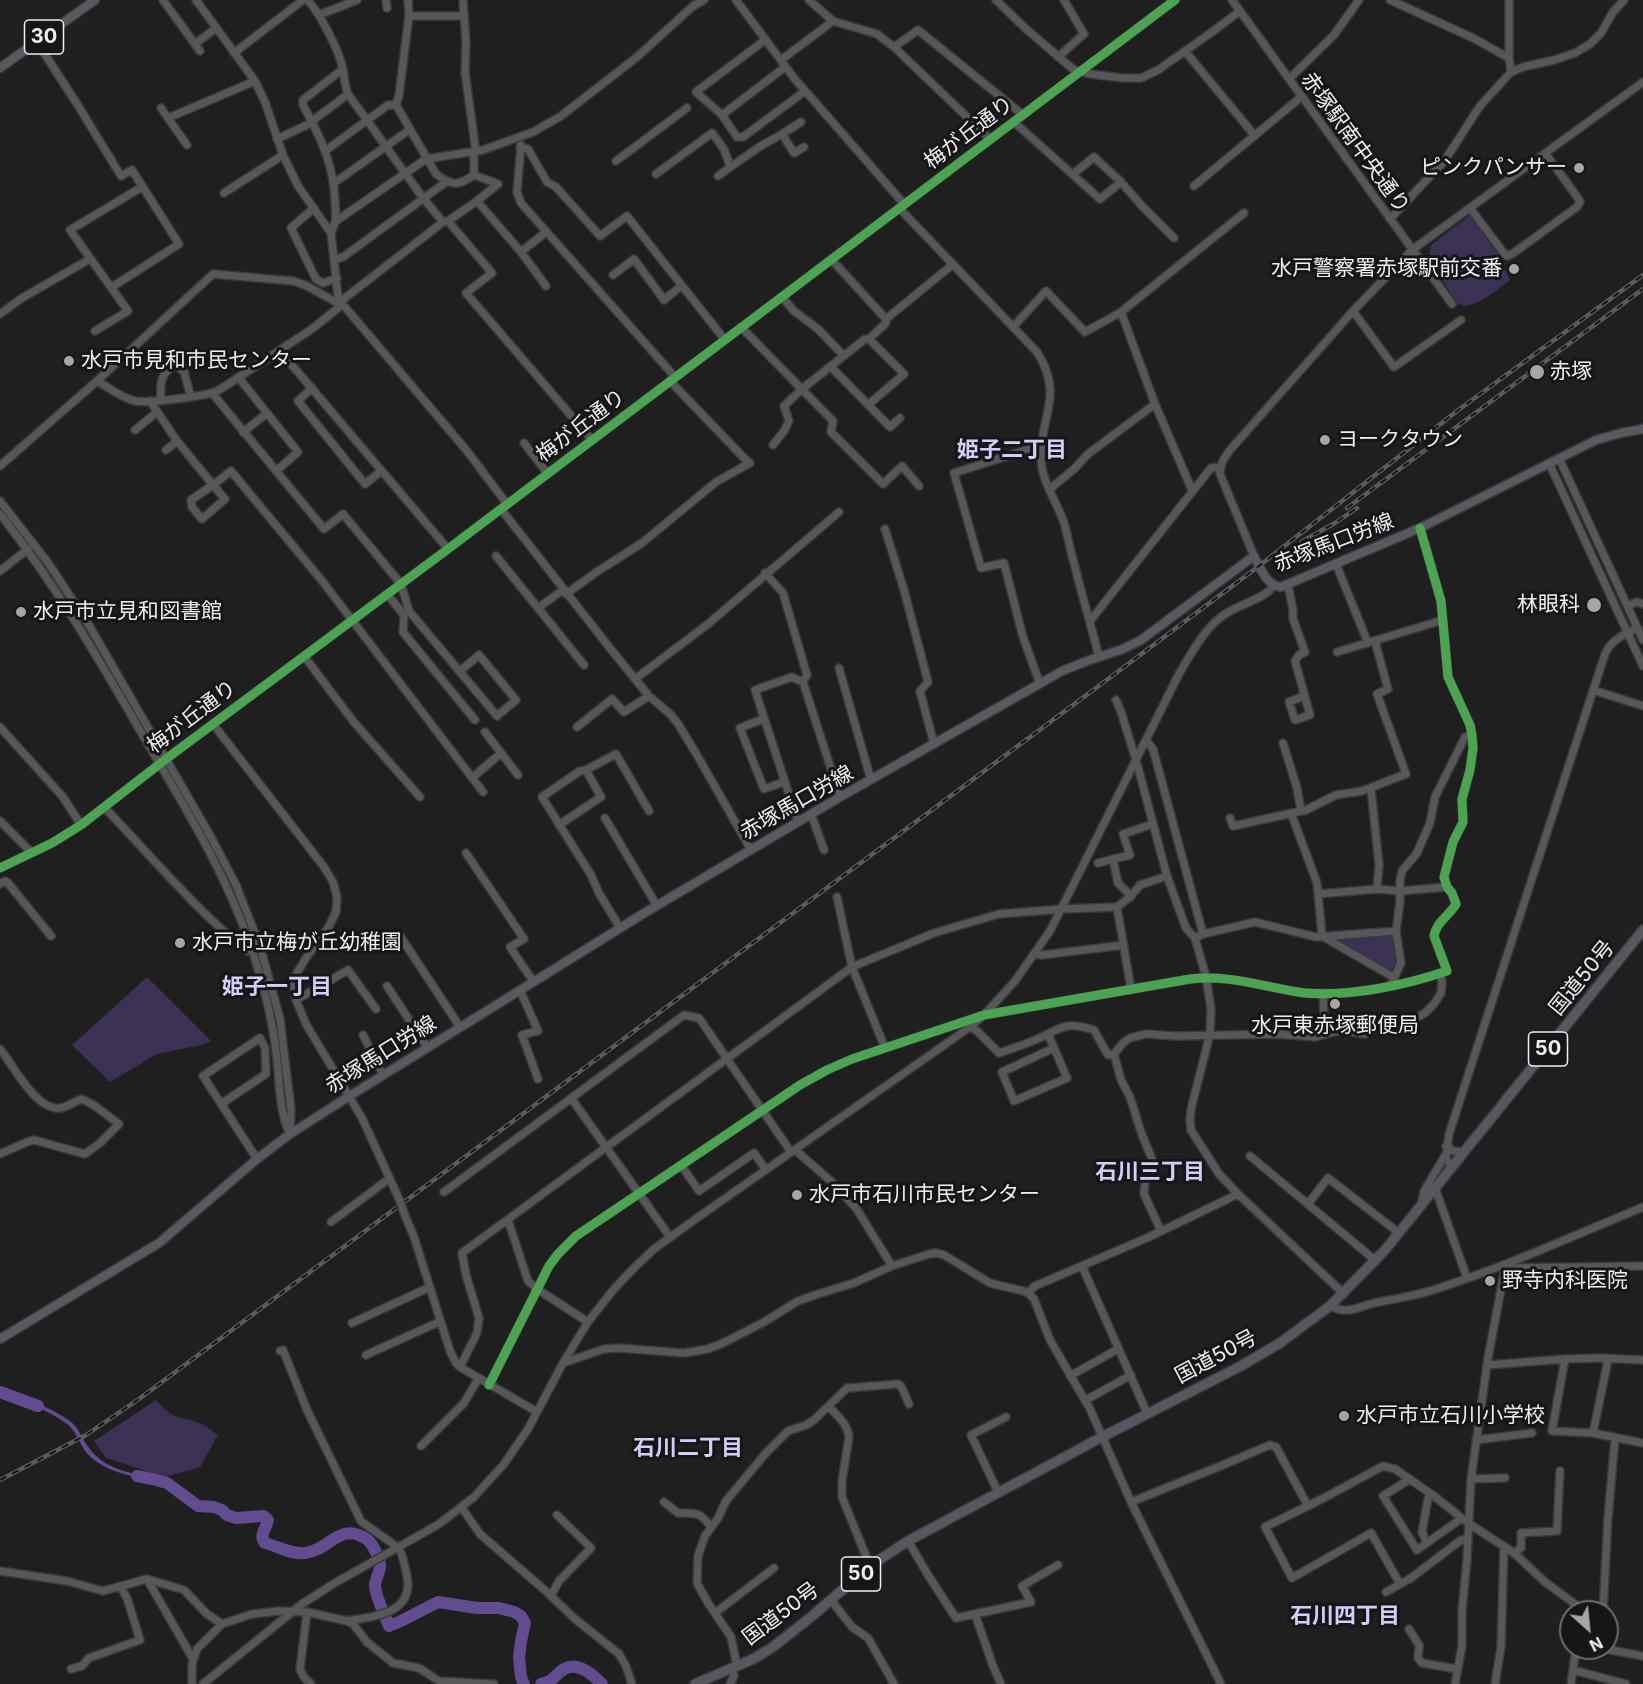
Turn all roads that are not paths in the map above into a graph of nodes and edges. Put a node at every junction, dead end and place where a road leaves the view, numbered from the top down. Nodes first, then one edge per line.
1 (163, 0) edge
2 (196, 0) edge
3 (305, 0) edge
4 (357, 0) edge
5 (408, 0) edge
6 (463, 0) edge
7 (704, 0) edge
8 (736, 0) edge
9 (809, 0) edge
10 (996, 0) edge
11 (1064, 0) edge
12 (1175, 0) edge
13 (1232, 0) edge
14 (1359, 0) edge
15 (1390, 0) edge
16 (1509, 0) edge
17 (1624, 0) edge
18 (89, 2) edge
19 (692, 3) edge
20 (1240, 11) junction
21 (319, 15) junction
22 (409, 16) junction
23 (464, 16) junction
24 (833, 21) junction
25 (216, 28) junction
26 (765, 40) junction
27 (37, 42) junction
28 (894, 47) junction
29 (1185, 51) junction
30 (234, 53) junction
31 (1058, 57) junction
32 (1509, 58) junction
33 (783, 64) junction
34 (0, 69) edge
35 (343, 69) junction
36 (1080, 72) junction
37 (1511, 72) junction
38 (1289, 79) junction
39 (255, 81) junction
40 (1643, 82) edge
41 (805, 91) junction
42 (348, 94) junction
43 (1302, 97) junction
44 (396, 105) junction
45 (161, 108) dead end
46 (687, 108) dead end
47 (722, 115) junction
48 (1023, 115) junction
49 (168, 118) junction
50 (367, 120) junction
51 (312, 121) junction
52 (801, 122) dead end
53 (1014, 122) junction
54 (410, 130) junction
55 (782, 134) junction
56 (1254, 136) junction
57 (521, 137) junction
58 (277, 139) junction
59 (990, 140) junction
60 (186, 145) dead end
61 (386, 145) junction
62 (520, 147) junction
63 (804, 147) dead end
64 (326, 151) junction
65 (474, 152) junction
66 (1545, 153) junction
67 (283, 155) junction
68 (426, 159) junction
69 (616, 161) dead end
70 (730, 166) junction
71 (405, 172) junction
72 (656, 174) dead end
73 (1073, 174) junction
74 (474, 175) junction
75 (718, 176) dead end
76 (446, 182) junction
77 (1122, 182) junction
78 (334, 183) junction
79 (1194, 186) dead end
80 (142, 187) junction
81 (224, 193) dead end
82 (423, 198) junction
83 (477, 201) junction
84 (901, 206) junction
85 (314, 208) junction
86 (1470, 208) junction
87 (1244, 213) dead end
88 (1390, 219) junction
89 (336, 221) junction
90 (446, 221) junction
91 (546, 232) junction
92 (331, 233) junction
93 (1174, 238) dead end
94 (1412, 250) junction
95 (521, 252) junction
96 (90, 259) junction
97 (831, 259) junction
98 (334, 260) junction
99 (952, 265) junction
100 (613, 275) dead end
101 (337, 278) junction
102 (546, 286) dead end
103 (681, 286) junction
104 (112, 287) junction
105 (782, 297) junction
106 (342, 304) junction
107 (1452, 304) dead end
108 (1353, 311) junction
109 (1121, 312) junction
110 (0, 314) edge
111 (886, 319) junction
112 (1461, 320) dead end
113 (741, 327) junction
114 (1013, 327) junction
115 (95, 330) dead end
116 (869, 339) junction
117 (725, 340) junction
118 (280, 351) junction
119 (844, 356) junction
120 (831, 367) junction
121 (239, 378) junction
122 (673, 379) junction
123 (97, 381) junction
124 (312, 388) junction
125 (802, 388) junction
126 (212, 393) junction
127 (191, 397) junction
128 (161, 400) junction
129 (150, 401) junction
130 (1155, 404) junction
131 (868, 405) junction
132 (157, 412) junction
133 (266, 414) junction
134 (900, 418) dead end
135 (1643, 429) edge
136 (135, 430) dead end
137 (243, 432) junction
138 (592, 440) junction
139 (177, 441) junction
140 (524, 443) dead end
141 (773, 445) dead end
142 (1032, 448) dead end
143 (166, 450) dead end
144 (1559, 458) junction
145 (1549, 463) junction
146 (0, 466) edge
147 (1220, 467) junction
148 (276, 471) junction
149 (381, 471) junction
150 (548, 474) junction
151 (213, 485) junction
152 (919, 486) dead end
153 (1050, 489) junction
154 (1192, 490) junction
155 (0, 501) edge
156 (504, 506) junction
157 (839, 512) dead end
158 (0, 514) edge
159 (1420, 528) junction
160 (885, 529) dead end
161 (28, 549) junction
162 (448, 549) junction
163 (496, 556) dead end
164 (1254, 556) junction
165 (1336, 564) junction
166 (0, 571) edge
167 (765, 573) junction
168 (401, 584) junction
169 (1288, 585) junction
170 (1273, 586) junction
171 (564, 592) junction
172 (387, 594) junction
173 (1643, 604) edge
174 (1627, 606) junction
175 (538, 608) junction
176 (352, 620) junction
177 (1443, 620) junction
178 (1090, 621) junction
179 (1637, 628) junction
180 (1628, 632) junction
181 (1643, 640) edge
182 (1372, 642) junction
183 (1337, 652) dead end
184 (304, 656) junction
185 (1099, 657) junction
186 (584, 665) dead end
187 (1643, 666) edge
188 (839, 668) dead end
189 (460, 671) junction
190 (635, 679) junction
191 (803, 682) junction
192 (1040, 684) junction
193 (1593, 690) junction
194 (650, 696) junction
195 (1304, 696) dead end
196 (1116, 700) dead end
197 (1643, 706) edge
198 (763, 719) junction
199 (475, 720) dead end
200 (213, 724) junction
201 (0, 727) edge
202 (577, 727) dead end
203 (485, 732) dead end
204 (1472, 735) junction
205 (1146, 740) junction
206 (1283, 743) dead end
207 (934, 744) junction
208 (501, 753) junction
209 (166, 759) junction
210 (1136, 760) junction
211 (160, 764) junction
212 (586, 770) junction
213 (518, 775) dead end
214 (472, 778) junction
215 (871, 780) junction
216 (784, 782) junction
217 (1371, 789) junction
218 (483, 792) dead end
219 (420, 797) dead end
220 (840, 797) junction
221 (104, 807) junction
222 (649, 811) dead end
223 (1301, 811) junction
224 (1291, 813) junction
225 (811, 814) junction
226 (605, 818) dead end
227 (1230, 818) dead end
228 (0, 820) edge
229 (798, 822) junction
230 (1153, 824) junction
231 (81, 825) junction
232 (559, 825) junction
233 (824, 849) dead end
234 (751, 850) junction
235 (32, 853) junction
236 (466, 853) dead end
237 (1113, 859) junction
238 (1098, 863) dead end
239 (0, 868) edge
240 (1167, 876) junction
241 (0, 884) edge
242 (1447, 887) junction
243 (1377, 889) junction
244 (1400, 891) junction
245 (1318, 894) junction
246 (1131, 896) junction
247 (837, 897) dead end
248 (657, 906) junction
249 (1117, 907) junction
250 (1061, 909) junction
251 (620, 928) junction
252 (1643, 930) edge
253 (1396, 931) junction
254 (1203, 934) junction
255 (51, 936) dead end
256 (400, 936) dead end
257 (1322, 936) junction
258 (1195, 938) junction
259 (1124, 945) junction
260 (260, 946) junction
261 (252, 950) junction
262 (1035, 954) junction
263 (852, 967) junction
264 (1440, 974) junction
265 (1206, 977) junction
266 (533, 981) junction
267 (1392, 982) junction
268 (387, 986) dead end
269 (1131, 989) junction
270 (520, 990) junction
271 (1323, 993) junction
272 (296, 1000) junction
273 (376, 1009) dead end
274 (984, 1015) junction
275 (460, 1027) junction
276 (970, 1027) junction
277 (1048, 1034) junction
278 (1210, 1034) junction
279 (1325, 1034) junction
280 (363, 1035) dead end
281 (427, 1047) junction
282 (885, 1048) junction
283 (1054, 1048) junction
284 (0, 1049) edge
285 (1114, 1054) junction
286 (727, 1059) junction
287 (383, 1075) junction
288 (537, 1079) dead end
289 (348, 1096) junction
290 (571, 1098) junction
291 (221, 1104) junction
292 (762, 1110) junction
293 (290, 1134) junction
294 (606, 1147) junction
295 (1446, 1150) junction
296 (793, 1151) junction
297 (1464, 1152) junction
298 (0, 1154) edge
299 (1250, 1156) dead end
300 (256, 1159) junction
301 (681, 1165) junction
302 (1452, 1167) junction
303 (766, 1170) junction
304 (390, 1178) junction
305 (1435, 1188) junction
306 (444, 1192) dead end
307 (639, 1193) junction
308 (1238, 1194) junction
309 (1308, 1204) junction
310 (1421, 1205) junction
311 (1643, 1207) edge
312 (508, 1220) junction
313 (331, 1222) dead end
314 (1161, 1231) junction
315 (1400, 1233) junction
316 (670, 1237) junction
317 (1376, 1261) junction
318 (892, 1266) junction
319 (1082, 1266) junction
320 (1504, 1266) junction
321 (1643, 1266) edge
322 (1467, 1278) junction
323 (430, 1287) junction
324 (537, 1289) junction
325 (1028, 1293) junction
326 (1344, 1294) junction
327 (1330, 1306) junction
328 (441, 1321) junction
329 (588, 1322) junction
330 (352, 1323) dead end
331 (0, 1338) edge
332 (1118, 1349) junction
333 (280, 1351) dead end
334 (366, 1354) dead end
335 (1565, 1359) junction
336 (1608, 1360) junction
337 (1643, 1360) edge
338 (563, 1363) junction
339 (1488, 1365) junction
340 (460, 1367) junction
341 (1131, 1375) junction
342 (1070, 1376) junction
343 (478, 1379) junction
344 (489, 1385) junction
345 (1086, 1400) junction
346 (909, 1404) dead end
347 (829, 1407) junction
348 (537, 1412) junction
349 (1147, 1413) junction
350 (1006, 1417) dead end
351 (1532, 1433) dead end
352 (1593, 1433) junction
353 (1102, 1437) junction
354 (1615, 1438) junction
355 (1476, 1440) junction
356 (1643, 1443) edge
357 (421, 1446) dead end
358 (1560, 1471) dead end
359 (1505, 1478) dead end
360 (1410, 1479) junction
361 (1471, 1479) junction
362 (999, 1492) junction
363 (1429, 1493) junction
364 (664, 1502) dead end
365 (1131, 1502) junction
366 (1308, 1506) junction
367 (462, 1508) junction
368 (556, 1515) dead end
369 (1462, 1518) junction
370 (1468, 1523) junction
371 (711, 1527) junction
372 (1468, 1540) junction
373 (908, 1541) junction
374 (1427, 1543) junction
375 (1504, 1546) junction
376 (398, 1548) junction
377 (1514, 1553) junction
378 (1058, 1565) dead end
379 (870, 1566) junction
380 (774, 1568) dead end
381 (0, 1571) edge
382 (147, 1579) junction
383 (1400, 1584) junction
384 (120, 1586) junction
385 (1386, 1592) dead end
386 (551, 1596) junction
387 (831, 1600) junction
388 (1570, 1600) edge
389 (1604, 1600) edge
390 (294, 1611) junction
391 (307, 1612) junction
392 (715, 1613) junction
393 (975, 1614) junction
394 (347, 1621) junction
395 (222, 1624) junction
396 (1409, 1629) dead end
397 (1619, 1652) edge
398 (1643, 1656) edge
399 (193, 1659) junction
400 (1574, 1660) edge
401 (734, 1667) junction
402 (70, 1669) dead end
403 (1457, 1669) junction
404 (1573, 1670) junction
405 (192, 1684) edge
406 (203, 1684) edge
407 (311, 1684) edge
408 (494, 1684) edge
409 (632, 1684) edge
410 (695, 1684) edge
411 (730, 1684) edge
412 (894, 1684) edge
413 (1001, 1684) edge
414 (1221, 1684) edge
415 (1455, 1684) edge
416 (1495, 1684) edge
417 (1571, 1684) edge
418 (1626, 1684) edge

1 - 25 street
2 - 25 street
3 - 21 street
3 - 30 street
4 - 21 street
5 - 22 street
6 - 23 street
7 - 19 street
8 - 26 street
9 - 24 street
10 - 31 street
11 - 31 street
12 - 36 street, 梅が丘通り
13 - 20 street, 赤塚駅南中央通り
14 - 38 street
15 - 32 street
16 - 32 street
17 - 37 street
18 - 27 main road, 30
19 - 57 street
20 - 29 street
20 - 38 street, 赤塚駅南中央通り
21 - 35 street
22 - 23 street
22 - 44 street
23 - 65 street
24 - 28 street
24 - 33 street
25 - 30 street
26 - 33 street
26 - 47 street
27 - 34 main road, 30
27 - 80 street
28 - 48 street
28 - 59 street
29 - 36 street
29 - 56 street
30 - 39 street
31 - 36 street
32 - 37 street
33 - 41 street
33 - 47 street
35 - 42 street
35 - 51 street
36 - 48 street, 梅が丘通り
37 - 88 street
38 - 43 street, 赤塚駅南中央通り
39 - 49 street
39 - 58 street
40 - 66 street
41 - 47 street
41 - 84 street
42 - 50 street
42 - 51 street
43 - 56 street
43 - 88 street, 赤塚駅南中央通り
44 - 50 street
44 - 54 street
45 - 49 street
46 - 69 street
48 - 53 street, 梅が丘通り
49 - 60 street
50 - 61 street
50 - 64 street
51 - 58 street
51 - 64 street
52 - 55 street
53 - 59 street, 梅が丘通り
53 - 73 street
54 - 61 street
54 - 68 street
55 - 63 street
55 - 70 street
56 - 79 street
57 - 62 street
57 - 65 street
58 - 67 street
59 - 84 street, 梅が丘通り
61 - 71 street
61 - 78 street
62 - 91 street
62 - 103 street
64 - 78 street
65 - 68 street
65 - 74 street
66 - 86 street
66 - 86 street
67 - 81 street
67 - 85 street
68 - 71 street
68 - 76 street
70 - 72 street
70 - 75 street
71 - 82 street
71 - 89 street
73 - 77 street
73 - 77 street
74 - 76 street
74 - 83 street
76 - 82 street
77 - 93 street
78 - 89 street
80 - 96 street
80 - 104 street
82 - 90 street
82 - 98 street
83 - 90 street
83 - 95 street
84 - 97 street, 梅が丘通り
84 - 99 street
85 - 92 street
85 - 101 street
86 - 94 street
87 - 109 street
88 - 94 street, 赤塚駅南中央通り
89 - 92 street
90 - 106 street
90 - 138 street
91 - 95 street
91 - 122 street
92 - 98 street
94 - 107 street, 赤塚駅南中央通り
94 - 108 street
95 - 102 street
96 - 104 street
96 - 110 street
97 - 105 street, 梅が丘通り
97 - 111 street
98 - 101 street
99 - 111 street
99 - 114 street
100 - 103 street
101 - 106 street
103 - 117 street
104 - 115 street
105 - 113 street, 梅が丘通り
105 - 119 street
106 - 118 street
106 - 123 street
106 - 156 street
108 - 112 street
108 - 147 street
109 - 114 street
109 - 130 street
111 - 116 street
113 - 117 street, 梅が丘通り
113 - 125 street
114 - 153 street
116 - 119 street
116 - 131 street
117 - 122 street, 梅が丘通り
118 - 121 street
118 - 124 street
119 - 120 street
120 - 125 street
120 - 131 street
121 - 126 street
121 - 133 street
122 - 138 street, 梅が丘通り
122 - 171 street
123 - 129 street
123 - 146 street
124 - 149 street
124 - 149 street
125 - 141 street
125 - 152 street
126 - 127 street
126 - 137 street
127 - 128 street
127 - 128 street
128 - 129 street
129 - 132 street
130 - 153 street
130 - 154 street
131 - 134 street
132 - 136 street
132 - 139 street
133 - 137 street
133 - 148 street
135 - 144 main road, 赤塚馬口労線
137 - 148 street
138 - 150 street, 梅が丘通り
139 - 143 street
139 - 151 street
140 - 150 street
142 - 192 street
144 - 145 main road, 赤塚馬口労線
144 - 174 street
145 - 159 main road, 赤塚馬口労線
145 - 180 street
147 - 154 street
147 - 164 street
148 - 168 street
149 - 162 street
150 - 156 street, 梅が丘通り
151 - 151 street
151 - 176 street
153 - 178 street
154 - 178 street
155 - 209 street
156 - 162 street, 梅が丘通り
156 - 171 street
157 - 167 street
158 - 161 street
159 - 165 main road, 赤塚馬口労線
159 - 177 street
160 - 207 street
161 - 166 street
161 - 211 street
162 - 168 street, 梅が丘通り
163 - 175 street
164 - 170 main road, 赤塚馬口労線
164 - 185 main road, 赤塚馬口労線
165 - 169 main road, 赤塚馬口労線
165 - 182 street
167 - 190 street
167 - 191 street
168 - 172 street, 梅が丘通り
168 - 189 street
169 - 170 main road, 赤塚馬口労線
169 - 195 street
170 - 205 street
171 - 175 street
171 - 190 street
172 - 176 street, 梅が丘通り
172 - 199 street
173 - 174 street
174 - 179 street
175 - 186 street
176 - 184 street, 梅が丘通り
176 - 214 street
177 - 182 street
177 - 204 street
178 - 185 street
179 - 180 street
179 - 181 street
180 - 187 street
180 - 193 street
182 - 183 street
182 - 217 street
184 - 200 street, 梅が丘通り
184 - 219 street
185 - 192 main road, 赤塚馬口労線
188 - 215 street
189 - 189 street
190 - 194 street
191 - 198 street
191 - 220 street
192 - 207 main road, 赤塚馬口労線
193 - 197 street
193 - 295 street
194 - 202 street
194 - 234 street
196 - 210 street
198 - 216 street
198 - 216 street
200 - 209 street, 梅が丘通り
200 - 272 street
201 - 231 street
203 - 208 street
204 - 242 street
204 - 244 street
205 - 210 street
205 - 254 street
206 - 223 street
207 - 215 main road, 赤塚馬口労線
208 - 213 street
208 - 214 street
209 - 211 street, 梅が丘通り
209 - 260 street
210 - 230 street
210 - 250 street
211 - 221 street, 梅が丘通り
211 - 261 street
212 - 222 street
212 - 232 street
212 - 232 street
214 - 218 street
215 - 220 main road, 赤塚馬口労線
216 - 229 street
217 - 223 street
217 - 243 street
220 - 225 main road, 赤塚馬口労線
221 - 231 street, 梅が丘通り
221 - 261 street
223 - 224 street
224 - 227 street
224 - 245 street
225 - 229 main road, 赤塚馬口労線
225 - 233 street
226 - 248 street
228 - 235 street
229 - 234 main road, 赤塚馬口労線
230 - 237 street
230 - 240 street
231 - 235 street, 梅が丘通り
232 - 251 street
234 - 248 main road, 赤塚馬口労線
235 - 239 street, 梅が丘通り
236 - 266 street
237 - 238 street
237 - 246 street
240 - 246 street
240 - 258 street
241 - 255 street
242 - 244 street
242 - 264 street
243 - 244 street
243 - 245 street
244 - 253 street
245 - 257 street
246 - 249 street
247 - 263 street
248 - 251 main road, 赤塚馬口労線
249 - 250 street
249 - 259 street
250 - 262 street
250 - 263 street
251 - 266 main road, 赤塚馬口労線
252 - 297 highway, 国道50号 / 50
253 - 257 street
253 - 267 street
254 - 257 street
254 - 258 street
256 - 275 street
257 - 267 street
258 - 265 street
259 - 262 street
259 - 269 street
260 - 261 street
260 - 293 street
261 - 293 street
262 - 274 street
263 - 282 street
263 - 286 street
264 - 267 street
264 - 279 street
265 - 269 street
265 - 271 street
265 - 278 street
266 - 270 main road, 赤塚馬口労線
267 - 271 street
268 - 281 street
269 - 274 street
270 - 275 main road, 赤塚馬口労線
270 - 288 street
271 - 279 street
272 - 273 street
272 - 289 street
274 - 276 street
274 - 282 street
275 - 281 main road, 赤塚馬口労線
276 - 277 street
276 - 296 street
277 - 283 street
277 - 285 street
278 - 279 street
278 - 285 street
278 - 308 street
280 - 287 street
281 - 287 main road, 赤塚馬口労線
282 - 292 street
283 - 283 street
284 - 298 street
285 - 314 street
286 - 290 street
286 - 292 street
286 - 294 street
287 - 289 main road, 赤塚馬口労線
289 - 293 main road, 赤塚馬口労線
289 - 304 street
290 - 294 street
290 - 306 street
291 - 291 street
291 - 300 street
292 - 296 street
292 - 301 street
293 - 300 main road, 赤塚馬口労線
294 - 307 street
294 - 312 street
295 - 297 street
295 - 302 street
295 - 310 street
296 - 303 street
296 - 318 street
297 - 302 highway, 国道50号 / 50
299 - 309 street
300 - 331 main road, 赤塚馬口労線
301 - 303 street
301 - 307 street
302 - 305 highway, 国道50号 / 50
303 - 316 street
304 - 313 street
304 - 323 street, bridge
305 - 310 highway, 国道50号 / 50
305 - 322 street
307 - 316 street
307 - 324 street
308 - 314 street
308 - 326 street
309 - 315 street
309 - 317 street
310 - 315 highway, 国道50号 / 50
311 - 320 street
312 - 324 street
312 - 340 street
314 - 319 street
315 - 317 highway, 国道50号 / 50
316 - 329 street
317 - 326 highway, 国道50号 / 50
318 - 325 street
318 - 338 street
319 - 325 street
319 - 332 street
320 - 321 street
320 - 322 street
320 - 339 street
322 - 327 street
323 - 328 street
323 - 330 street
324 - 329 street
324 - 344 street
325 - 342 street
326 - 327 highway, 国道50号 / 50
327 - 349 highway, 国道50号 / 50
328 - 334 street
328 - 340 street
329 - 338 street
332 - 341 street
332 - 342 street
333 - 376 street
335 - 336 street
335 - 339 street
335 - 352 street
336 - 337 street
336 - 352 street
338 - 348 street
339 - 355 street
340 - 343 street
341 - 345 street
341 - 349 street
342 - 345 street
343 - 344 street
343 - 357 street
344 - 348 street
345 - 353 street
346 - 347 street
347 - 371 street
347 - 379 street
348 - 367 street
349 - 353 highway, 国道50号 / 50
350 - 362 street
351 - 355 street
352 - 354 street
353 - 362 highway, 国道50号 / 50
353 - 365 street
354 - 356 street
354 - 389 street
355 - 361 street
358 - 377 street
359 - 361 street
360 - 363 street
360 - 366 street
360 - 374 street
361 - 370 street
362 - 373 highway, 国道50号 / 50
363 - 369 street
363 - 374 street
364 - 371 street
365 - 366 street
365 - 414 street
366 - 383 street
367 - 376 street
367 - 386 street
368 - 386 street
369 - 370 street
369 - 374 street
370 - 372 street
370 - 375 street
371 - 392 street
372 - 383 street
372 - 403 street
373 - 379 highway, 国道50号 / 50
373 - 393 street
375 - 377 street
375 - 416 street
376 - 390 street
376 - 394 street
377 - 388 street
378 - 393 street
379 - 387 highway, 国道50号 / 50
380 - 392 street
381 - 384 street
382 - 384 street
382 - 395 street
382 - 399 street
383 - 385 street
384 - 402 street
386 - 409 street
387 - 401 highway, 国道50号 / 50
387 - 412 street
390 - 391 street
390 - 395 street
390 - 406 street
391 - 394 street
391 - 407 street
392 - 401 street
393 - 413 street
394 - 408 street
395 - 399 street
396 - 403 street
397 - 398 street
399 - 405 street
400 - 404 street
401 - 410 highway, 国道50号 / 50
401 - 411 street
403 - 415 street
404 - 417 street
404 - 418 street

